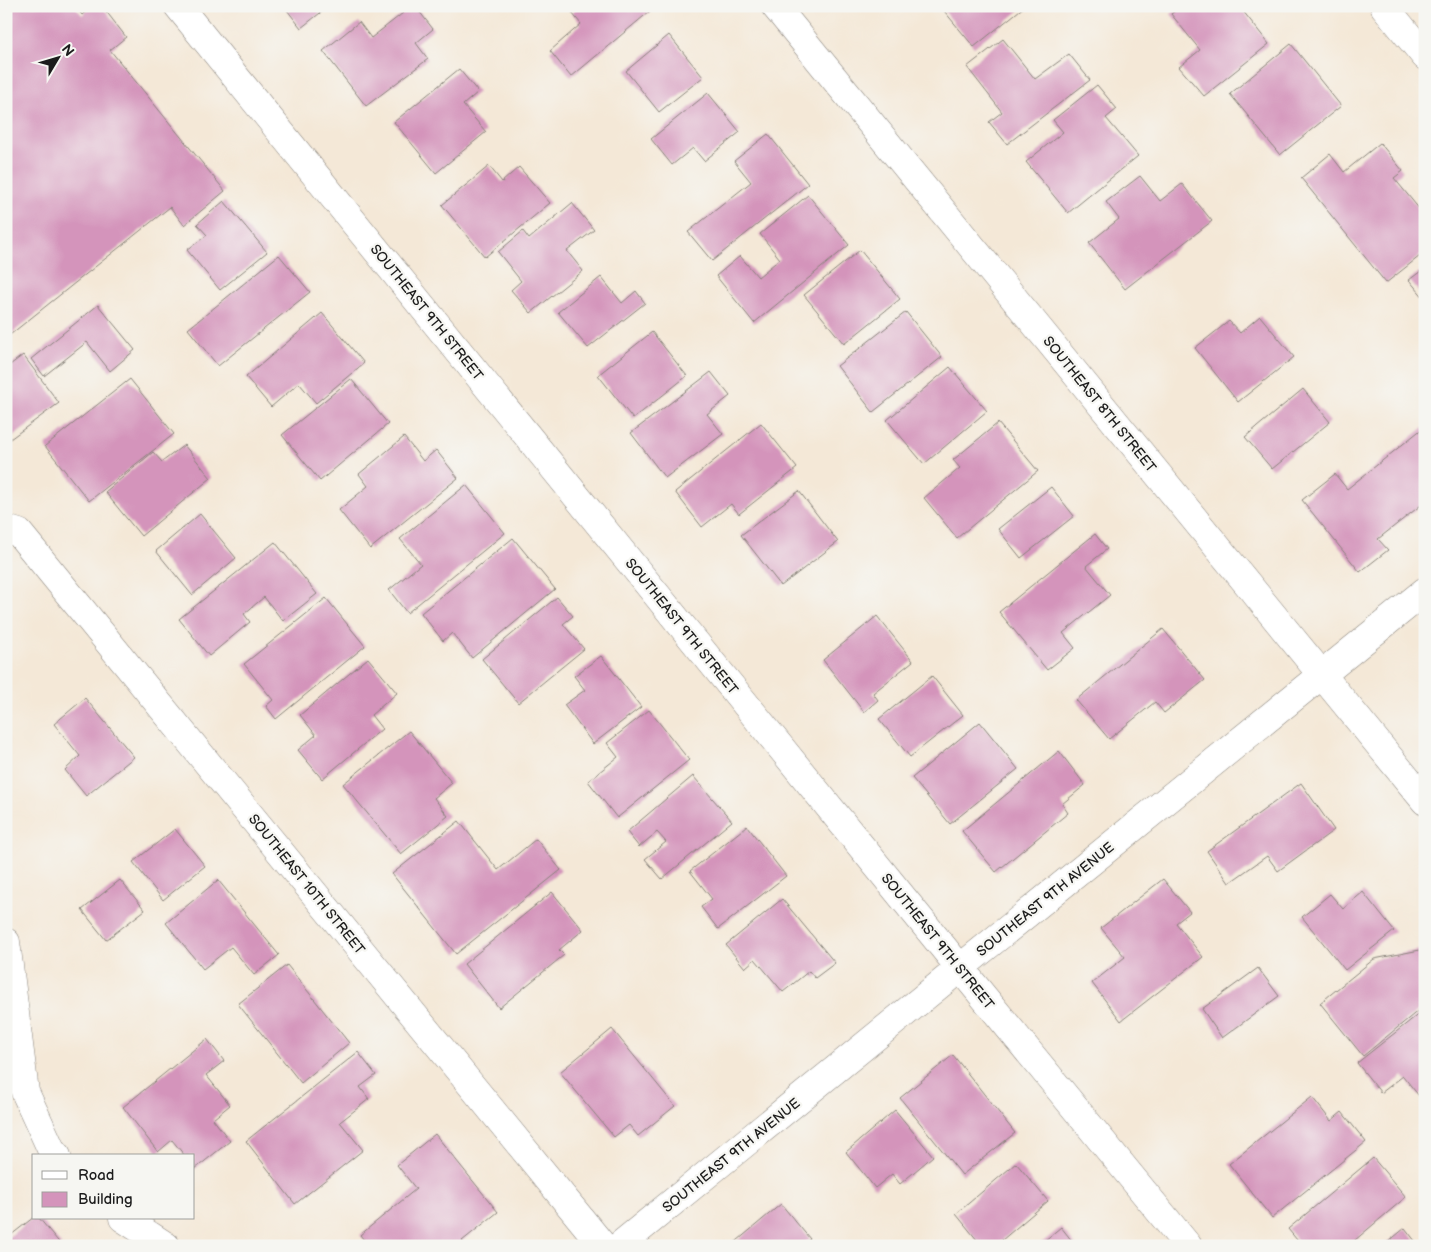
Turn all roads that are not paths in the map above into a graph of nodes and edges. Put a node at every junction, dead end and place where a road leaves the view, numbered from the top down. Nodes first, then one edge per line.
1 (178, 6) edge
2 (775, 6) edge
3 (1384, 6) edge
4 (1425, 56) edge
5 (6, 528) edge
6 (1425, 591) edge
7 (1322, 675) junction
8 (1425, 801) edge
9 (6, 942) edge
10 (960, 968) junction
11 (55, 1154) edge
12 (126, 1220) edge
13 (166, 1246) edge
14 (603, 1246) edge
15 (619, 1246) edge
16 (1188, 1246) edge

1 - 10 street, SOUTHEAST 9TH STREET
2 - 7 street, SOUTHEAST 8TH STREET
3 - 4 street
5 - 14 street, SOUTHEAST 10TH STREET
6 - 7 street, SOUTHEAST 9TH AVENUE
7 - 8 street, SOUTHEAST 8TH STREET
7 - 10 street, SOUTHEAST 9TH AVENUE
9 - 11 street
10 - 15 street, SOUTHEAST 9TH AVENUE
10 - 16 street, SOUTHEAST 9TH STREET
12 - 13 street

